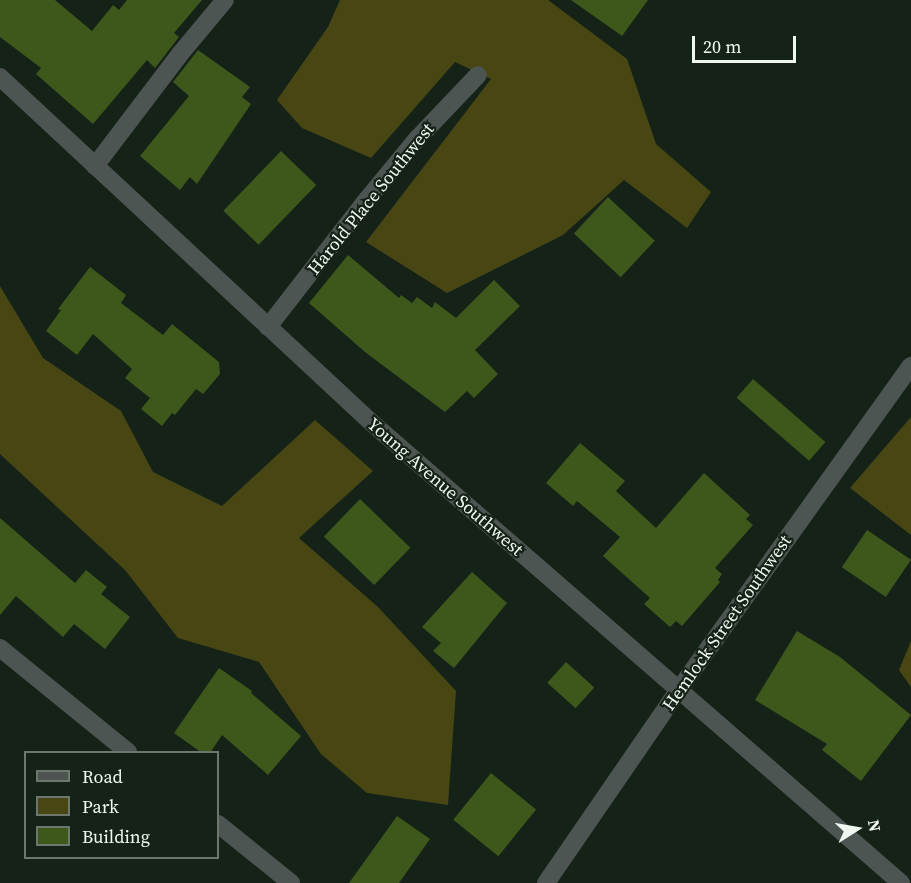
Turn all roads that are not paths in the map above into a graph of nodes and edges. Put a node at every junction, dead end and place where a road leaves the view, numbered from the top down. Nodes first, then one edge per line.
1 (225, 0) edge
2 (478, 75) dead end
3 (0, 77) edge
4 (95, 166) junction
5 (268, 327) junction
6 (911, 366) edge
7 (0, 648) edge
8 (678, 691) junction
9 (126, 751) edge
10 (219, 825) edge
11 (291, 883) edge
12 (546, 883) edge
13 (901, 883) edge

1 - 4 street
2 - 5 street, Harold Place Southwest
3 - 4 street, Young Avenue Southwest
4 - 5 street, Young Avenue Southwest
5 - 8 street, Young Avenue Southwest
6 - 8 street, Hemlock Street Southwest
7 - 9 street
8 - 12 street, Hemlock Street Southwest
8 - 13 street, Young Avenue Southwest
10 - 11 street

